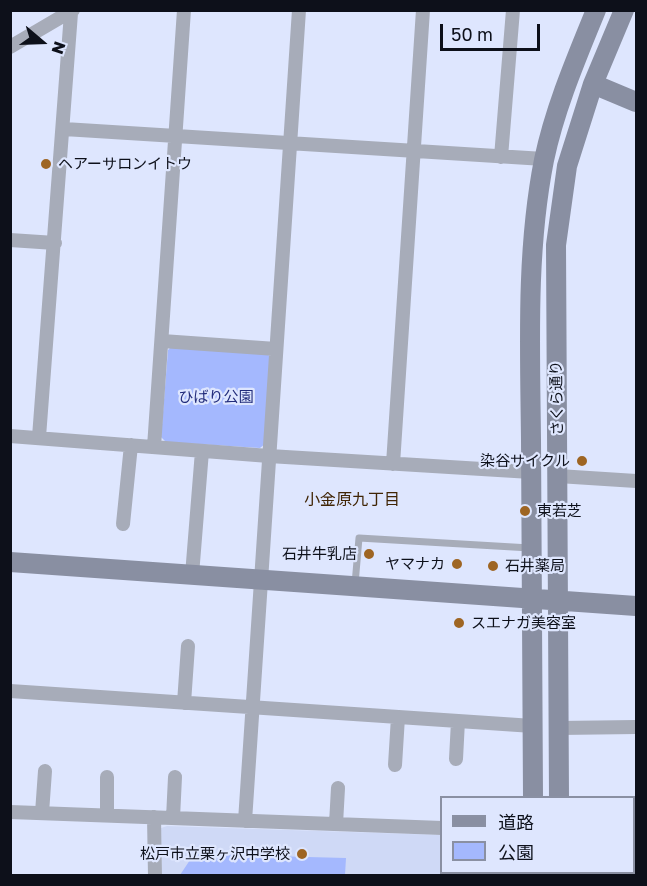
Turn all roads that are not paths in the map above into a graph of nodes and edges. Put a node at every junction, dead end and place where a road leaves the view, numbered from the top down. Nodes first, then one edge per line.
1 (184, 10) edge
2 (298, 10) edge
3 (423, 10) edge
4 (513, 10) edge
5 (596, 10) edge
6 (624, 10) edge
7 (73, 12) edge
8 (10, 47) edge
9 (593, 84) junction
10 (636, 102) edge
11 (64, 129) junction
12 (175, 136) junction
13 (291, 145) junction
14 (412, 152) junction
15 (501, 157) junction
16 (544, 159) junction
17 (567, 166) junction
18 (10, 240) edge
19 (55, 243) junction
20 (162, 341) junction
21 (276, 349) junction
22 (10, 436) edge
23 (39, 437) junction
24 (131, 445) junction
25 (154, 447) junction
26 (202, 451) junction
27 (269, 456) junction
28 (393, 464) junction
29 (531, 472) junction
30 (558, 476) junction
31 (636, 481) edge
32 (123, 524) dead end
33 (532, 548) junction
34 (10, 562) edge
35 (192, 575) junction
36 (261, 579) junction
37 (355, 586) junction
38 (533, 600) junction
39 (558, 602) junction
40 (636, 606) edge
41 (188, 646) dead end
42 (10, 691) edge
43 (184, 702) junction
44 (253, 707) junction
45 (398, 717) junction
46 (458, 721) junction
47 (533, 726) junction
48 (636, 727) edge
49 (559, 728) junction
50 (456, 759) dead end
51 (395, 765) dead end
52 (45, 771) dead end
53 (107, 777) dead end
54 (175, 777) dead end
55 (338, 788) dead end
56 (533, 796) edge
57 (560, 796) edge
58 (10, 812) edge
59 (42, 813) junction
60 (107, 815) junction
61 (154, 817) junction
62 (174, 818) junction
63 (245, 821) junction
64 (336, 824) junction
65 (440, 828) edge
66 (154, 876) edge

1 - 12 street
2 - 13 street
3 - 14 street
4 - 15 street
5 - 16 street, さくら通り
6 - 9 street, さくら通り
7 - 8 street
7 - 11 street
9 - 10 street
9 - 17 street, さくら通り
11 - 12 street
11 - 19 street
12 - 13 street
12 - 20 street
13 - 14 street
13 - 21 street
14 - 15 street
14 - 28 street
15 - 16 street
16 - 17 street
16 - 29 street, さくら通り
17 - 30 street, さくら通り
18 - 19 street
19 - 23 street
20 - 21 street
20 - 25 street
21 - 27 street
22 - 23 street
23 - 24 street
24 - 25 street
24 - 32 street
25 - 26 street
26 - 27 street
26 - 35 street
27 - 28 street
27 - 36 street
28 - 29 street
29 - 33 street, さくら通り
30 - 31 street
30 - 39 street, さくら通り
33 - 37 lane
33 - 38 street, さくら通り
34 - 35 street
35 - 36 street
36 - 37 street
36 - 44 street
37 - 38 street
38 - 39 street
38 - 47 street, さくら通り
39 - 40 street
39 - 49 street, さくら通り
41 - 43 street
42 - 43 street
43 - 44 street
44 - 45 street
44 - 63 street
45 - 46 street
45 - 51 street
46 - 47 street
46 - 50 street
47 - 56 street, さくら通り
48 - 49 street
49 - 57 street, さくら通り
52 - 59 street
53 - 60 street
54 - 62 street
55 - 64 street
58 - 59 street
59 - 60 street
60 - 61 street
61 - 62 street
61 - 66 street
62 - 63 street
63 - 64 street
64 - 65 street

